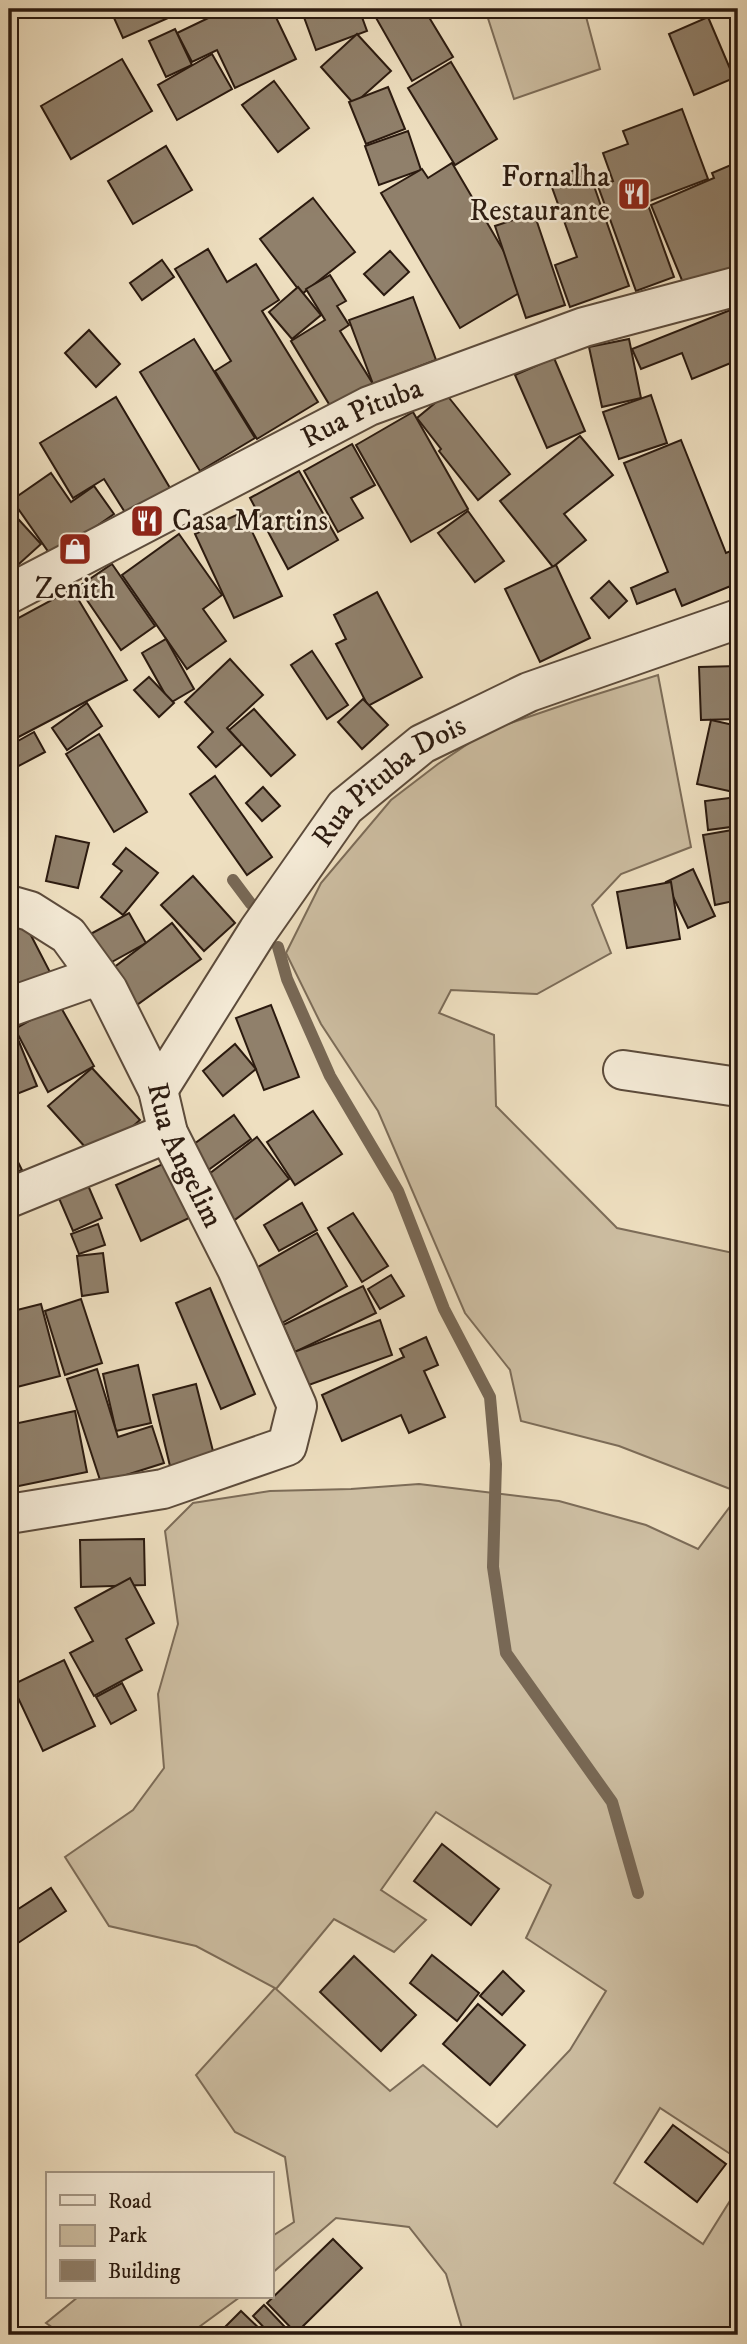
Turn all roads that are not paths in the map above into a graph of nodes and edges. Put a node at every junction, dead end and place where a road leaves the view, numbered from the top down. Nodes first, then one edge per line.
1 (738, 286) edge
2 (9, 594) edge
3 (738, 619) edge
4 (9, 905) edge
5 (97, 976) junction
6 (9, 1007) edge
7 (623, 1070) dead end
8 (738, 1087) edge
9 (158, 1090) junction
10 (168, 1133) junction
11 (9, 1198) edge
12 (9, 1514) edge

1 - 2 street, Rua Pituba
3 - 9 street, Rua Pituba Dois
4 - 5 street, Rua Angelim
5 - 6 street
5 - 9 street, Rua Angelim
7 - 8 street
9 - 10 street, Rua Angelim
10 - 11 street
10 - 12 street, Rua Angelim

